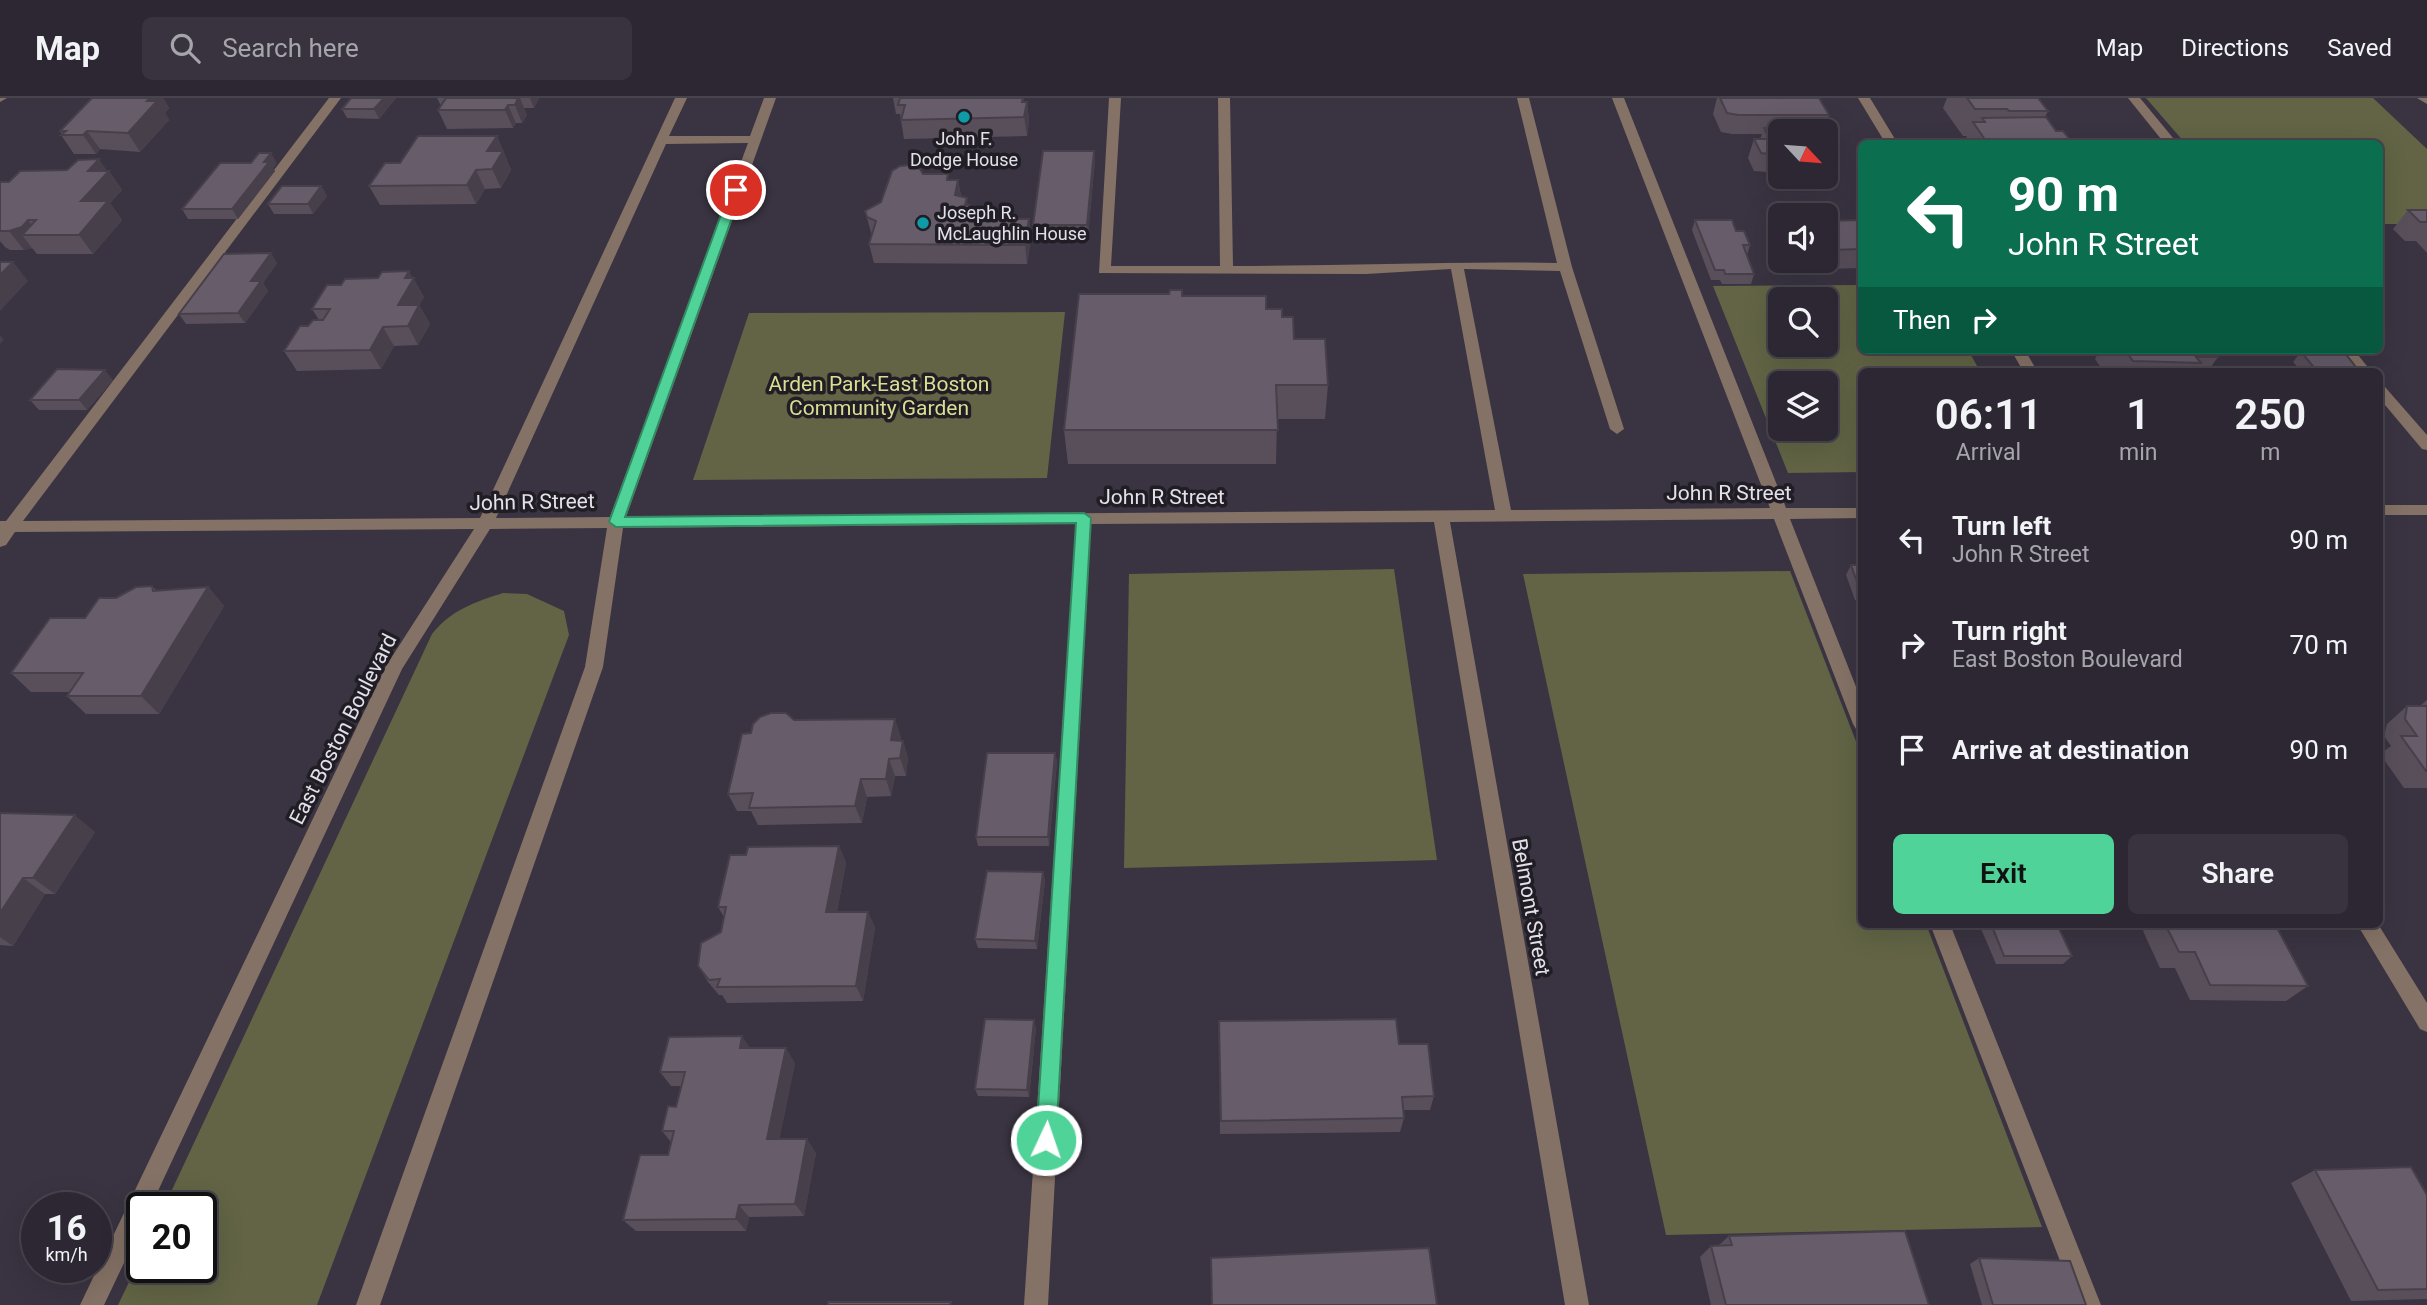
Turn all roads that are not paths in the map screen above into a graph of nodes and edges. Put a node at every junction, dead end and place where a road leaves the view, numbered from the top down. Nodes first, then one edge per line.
1 (335, 98) edge
2 (681, 98) edge
3 (770, 98) edge
4 (1115, 98) edge
5 (1224, 98) edge
6 (1523, 98) edge
7 (1618, 98) edge
8 (1864, 98) edge
9 (2134, 98) edge
10 (755, 139) junction
11 (663, 140) junction
12 (1890, 140) edge
13 (2169, 140) edge
14 (1457, 265) junction
15 (1565, 267) junction
16 (1227, 270) junction
17 (2350, 354) edge
18 (2362, 368) edge
19 (2383, 394) edge
20 (1617, 429) dead end
21 (2427, 445) edge
22 (2383, 510) edge
23 (2427, 510) edge
24 (1858, 513) edge
25 (1780, 514) junction
26 (1504, 515) junction
27 (1441, 516) junction
28 (1084, 518) junction
29 (616, 522) junction
30 (485, 524) junction
31 (6, 526) edge
32 (0, 541) edge
33 (1858, 714) edge
34 (1942, 928) edge
35 (2369, 928) edge
36 (2427, 1022) edge
37 (92, 1305) edge
38 (368, 1305) edge
39 (1036, 1305) edge
40 (1577, 1305) edge
41 (2089, 1305) edge

1 - 31 street
2 - 11 street, East Boston Boulevard
3 - 10 street
4 - 16 street
5 - 16 street
6 - 15 street
7 - 25 street
8 - 12 street
9 - 13 street
10 - 11 street
10 - 29 street
11 - 30 street, East Boston Boulevard
14 - 15 street
14 - 16 street
14 - 26 street
15 - 20 street
17 - 18 street
19 - 21 street
22 - 23 street
24 - 25 street, John R Street
25 - 26 street, John R Street
25 - 33 street
26 - 27 street, John R Street
27 - 28 street, John R Street
27 - 40 street, Belmont Street
28 - 29 street, John R Street
28 - 39 street
29 - 30 street, John R Street
29 - 38 street
30 - 31 street, John R Street
30 - 37 street, East Boston Boulevard
31 - 32 street
34 - 41 street
35 - 36 street

